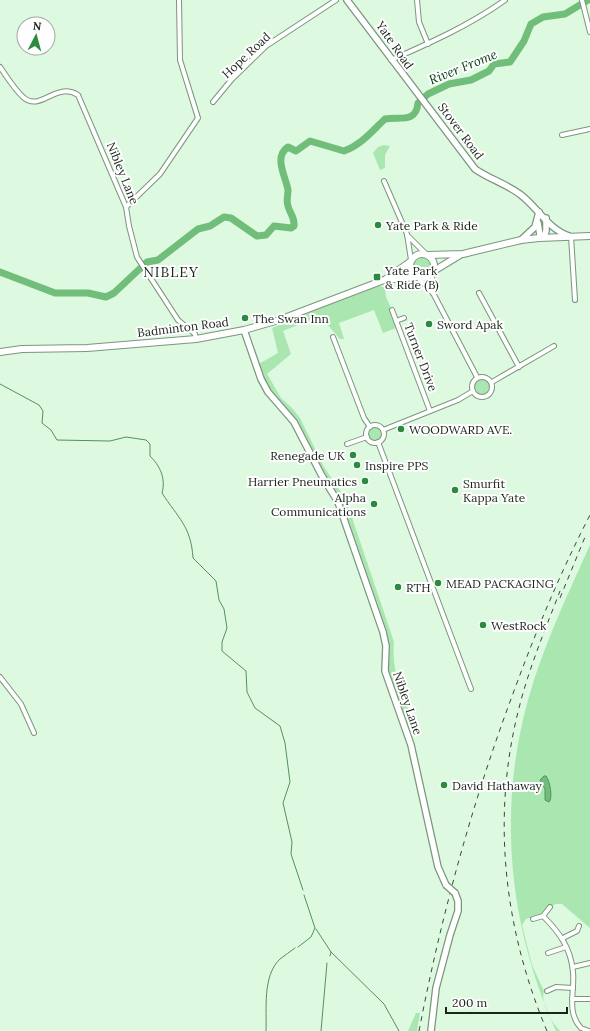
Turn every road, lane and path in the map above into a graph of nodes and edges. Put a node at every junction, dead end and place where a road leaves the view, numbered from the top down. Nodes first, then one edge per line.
1 (180, 0) edge
2 (336, 0) edge
3 (347, 0) edge
4 (417, 0) edge
5 (505, 0) edge
6 (582, 0) edge
7 (590, 32) edge
8 (428, 44) junction
9 (391, 60) junction
10 (0, 67) edge
11 (213, 102) dead end
12 (425, 103) joint
13 (590, 129) edge
14 (562, 135) dead end
15 (384, 181) dead end
16 (126, 206) junction
17 (539, 212) junction
18 (546, 218) junction
19 (538, 222) junction
20 (407, 234) junction
21 (570, 236) junction
22 (590, 236) edge
23 (544, 237) junction
24 (521, 240) junction
25 (463, 254) junction
26 (427, 255) junction
27 (410, 261) junction
28 (432, 272) junction
29 (418, 277) junction
30 (384, 280) junction
31 (433, 293) junction
32 (479, 293) dead end
33 (575, 300) dead end
34 (392, 310) dead end
35 (404, 318) dead end
36 (396, 321) junction
37 (244, 330) junction
38 (333, 337) dead end
39 (196, 339) junction
40 (554, 346) dead end
41 (0, 352) edge
42 (519, 366) junction
43 (477, 377) junction
44 (492, 382) junction
45 (472, 391) junction
46 (430, 411) junction
47 (370, 426) junction
48 (383, 430) junction
49 (367, 437) junction
50 (378, 442) junction
51 (348, 444) dead end
52 (0, 677) edge
53 (471, 688) dead end
54 (34, 733) dead end
55 (550, 907) dead end
56 (543, 916) junction
57 (533, 919) dead end
58 (579, 926) dead end
59 (563, 938) junction
60 (566, 947) junction
61 (548, 953) dead end
62 (590, 963) edge
63 (573, 967) junction
64 (573, 988) junction
65 (547, 991) dead end
66 (590, 998) edge
67 (572, 999) junction
68 (431, 1031) edge
69 (583, 1031) edge
70 (588, 1031) edge

1 - 16 street
2 - 11 street, Hope Road
3 - 9 street, Yate Road
4 - 8 street
5 - 8 street
6 - 7 street
8 - 9 street
9 - 12 street, Yate Road
10 - 16 street, Nibley Lane
12 - 17 street, Stover Road
13 - 14 street
15 - 20 street
16 - 39 street, Nibley Lane
17 - 18 street, Stover Road
17 - 19 street
18 - 21 street, Stover Road
18 - 23 street
19 - 23 street
19 - 24 street
20 - 26 street
20 - 27 street
21 - 22 main road
21 - 23 main road
21 - 33 street
23 - 24 main road
24 - 25 main road
25 - 26 main road
25 - 28 main road
26 - 27 main road
26 - 28 main road
27 - 29 main road
27 - 30 main road, Badminton Road
28 - 29 main road
28 - 31 street
29 - 30 main road, Badminton Road
29 - 31 street
30 - 37 main road, Badminton Road
31 - 43 street
32 - 42 street
34 - 36 street, Turner Drive
35 - 36 street
36 - 46 street, Turner Drive
37 - 39 main road, Badminton Road
37 - 68 street, Nibley Lane, bridge
38 - 47 street
39 - 41 main road, Badminton Road
40 - 42 street
42 - 44 street
43 - 44 street
43 - 45 street
44 - 45 street
45 - 46 street
46 - 48 street
47 - 48 street
47 - 49 street
48 - 50 street
49 - 50 street
49 - 51 street
50 - 53 street
52 - 54 street
55 - 56 street
56 - 57 street
56 - 59 street
58 - 59 street
59 - 60 street
60 - 61 street
60 - 63 street
62 - 63 street
63 - 64 street
64 - 65 street
64 - 67 street
66 - 67 street
67 - 69 street
69 - 70 street

